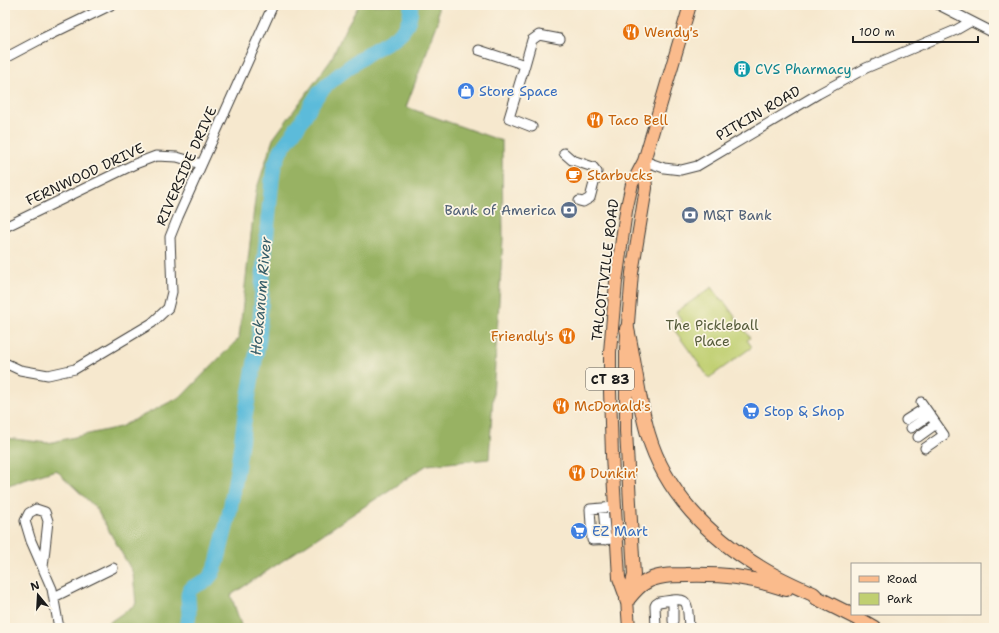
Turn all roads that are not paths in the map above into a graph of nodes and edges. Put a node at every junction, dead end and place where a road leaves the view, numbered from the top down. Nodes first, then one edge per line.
1 (111, 5) edge
2 (273, 5) edge
3 (690, 5) edge
4 (939, 5) edge
5 (970, 22) junction
6 (994, 33) edge
7 (560, 39) dead end
8 (479, 50) dead end
9 (5, 58) edge
10 (525, 65) junction
11 (532, 127) dead end
12 (564, 152) dead end
13 (644, 161) junction
14 (201, 164) junction
15 (579, 201) dead end
16 (5, 227) edge
17 (627, 329) junction
18 (5, 363) edge
19 (610, 391) junction
20 (626, 401) junction
21 (930, 415) junction
22 (915, 433) junction
23 (609, 507) junction
24 (611, 539) junction
25 (618, 559) junction
26 (634, 563) junction
27 (43, 568) junction
28 (113, 568) dead end
29 (54, 597) junction
30 (816, 598) junction
31 (627, 600) junction
32 (673, 600) junction
33 (673, 621) dead end
34 (59, 628) edge
35 (629, 628) edge
36 (656, 628) edge
37 (689, 628) edge
38 (874, 628) edge

1 - 9 street
2 - 14 street, RIVERSIDE DRIVE
3 - 13 main road, TALCOTTVILLE ROAD / CT 83
4 - 5 street
5 - 6 street
5 - 13 street, PITKIN ROAD
7 - 10 street
8 - 10 street
10 - 11 street
12 - 15 street
13 - 17 main road, TALCOTTVILLE ROAD / CT 83
13 - 19 main road, TALCOTTVILLE ROAD / CT 83
14 - 16 street, FERNWOOD DRIVE
14 - 18 street, RIVERSIDE DRIVE
17 - 20 main road, TALCOTTVILLE ROAD / CT 83
17 - 30 highway
19 - 20 main road
19 - 23 main road, TALCOTTVILLE ROAD / CT 83
20 - 26 main road, TALCOTTVILLE ROAD / CT 83
21 - 22 street
21 - 22 street
21 - 22 street
23 - 24 main road, TALCOTTVILLE ROAD / CT 83
23 - 24 street
24 - 25 main road, TALCOTTVILLE ROAD / CT 83
25 - 26 main road
25 - 31 main road, TALCOTTVILLE ROAD / CT 83
26 - 31 main road, TALCOTTVILLE ROAD / CT 83
27 - 27 street
27 - 29 street
28 - 29 street
29 - 34 street
30 - 31 highway
30 - 38 highway
31 - 35 main road, TALCOTTVILLE ROAD / CT 83
32 - 33 street
32 - 36 street
32 - 37 street

